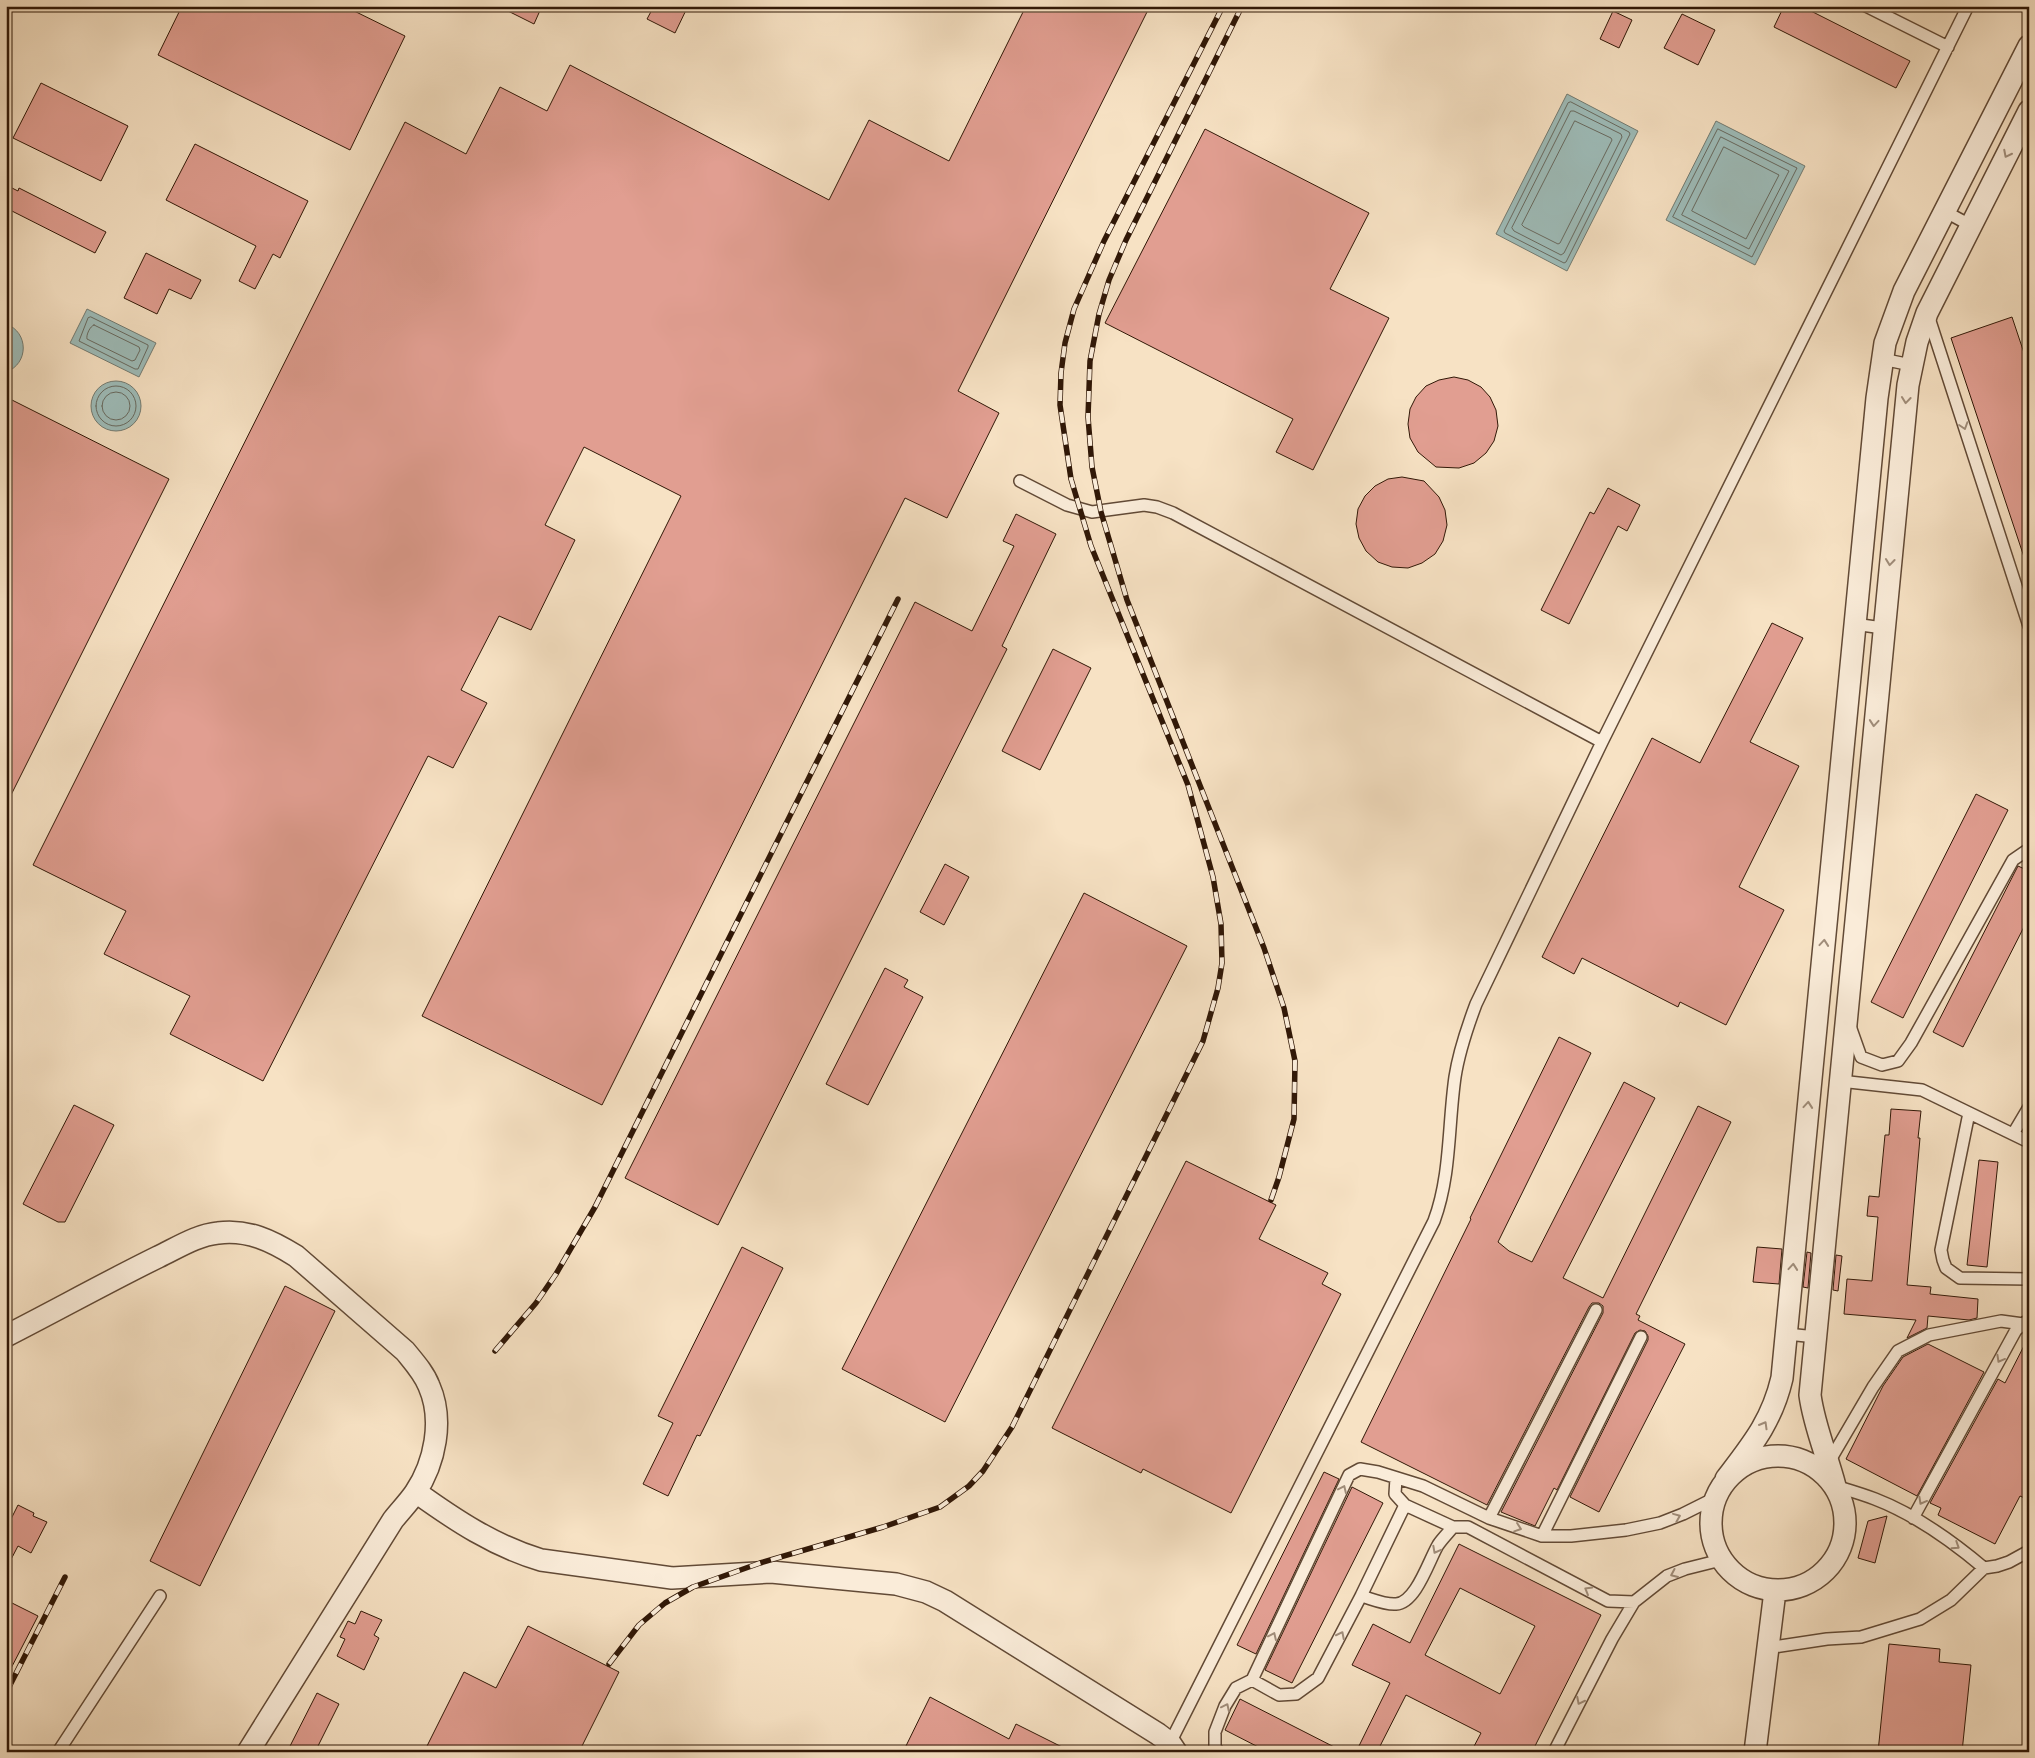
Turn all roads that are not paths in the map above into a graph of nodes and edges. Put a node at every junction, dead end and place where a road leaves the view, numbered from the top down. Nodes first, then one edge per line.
1 (1866, 6) edge
2 (1968, 6) edge
3 (2029, 46) edge
4 (1948, 47) junction
5 (2029, 111) edge
6 (1944, 211) junction
7 (1970, 225) junction
8 (1928, 313) junction
9 (1882, 360) junction
10 (1911, 365) junction
11 (1020, 481) dead end
12 (1854, 624) junction
13 (2029, 626) edge
14 (1883, 628) junction
15 (1602, 742) junction
16 (2029, 849) edge
17 (1846, 1015) junction
18 (1811, 1078) junction
19 (1840, 1081) junction
20 (2029, 1106) edge
21 (1969, 1113) junction
22 (2013, 1134) junction
23 (2029, 1142) edge
24 (2029, 1278) edge
25 (1596, 1310) dead end
26 (2026, 1322) edge
27 (1786, 1334) junction
28 (6, 1336) edge
29 (1641, 1337) dead end
30 (1816, 1337) junction
31 (1829, 1462) junction
32 (1396, 1478) junction
33 (1726, 1479) junction
34 (1835, 1486) junction
35 (416, 1492) junction
36 (1715, 1498) junction
37 (1405, 1505) junction
38 (1489, 1518) junction
39 (1913, 1518) junction
40 (1453, 1527) junction
41 (1542, 1536) junction
42 (2029, 1551) edge
43 (1721, 1560) junction
44 (1984, 1568) junction
45 (1775, 1591) junction
46 (160, 1596) dead end
47 (1361, 1596) junction
48 (1634, 1602) junction
49 (1767, 1648) junction
50 (1252, 1680) junction
51 (1173, 1748) edge
52 (58, 1752) edge
53 (248, 1752) edge
54 (1219, 1752) edge
55 (1554, 1752) edge
56 (1755, 1752) edge

1 - 4 lane
2 - 4 lane
3 - 6 street
4 - 15 lane
5 -> 7 street
6 - 7 lane
6 - 9 street
7 - 8 street
8 - 10 street
8 -> 13 lane
9 - 10 lane
9 - 12 street
10 -> 14 street
11 - 15 lane
12 - 14 lane
18 -> 12 street
14 -> 17 street
15 - 51 lane
16 - 17 lane
17 - 19 street
18 - 19 street
27 -> 18 street
19 - 21 lane
19 - 30 street
20 - 22 lane
21 - 22 lane
21 - 24 lane
22 - 23 lane
25 - 38 lane
26 - 31 lane
26 -> 39 lane
27 - 30 lane
33 -> 27 street
28 - 35 street
29 - 41 lane
30 - 31 street
31 - 34 street
32 - 37 lane
32 - 38 lane
50 -> 32 lane
33 - 34 street
33 - 36 street
34 - 39 lane
34 - 45 street
35 - 51 street
35 - 53 street
41 -> 36 lane
36 - 43 street
37 - 40 lane
37 - 47 lane
38 -> 41 lane
39 -> 44 lane
40 -> 47 lane
48 -> 40 lane
42 - 44 lane
43 - 45 street
43 -> 48 lane
44 - 49 lane
45 - 49 street
46 - 52 lane
50 -> 47 lane
48 -> 55 lane
49 - 56 street
54 -> 50 lane

